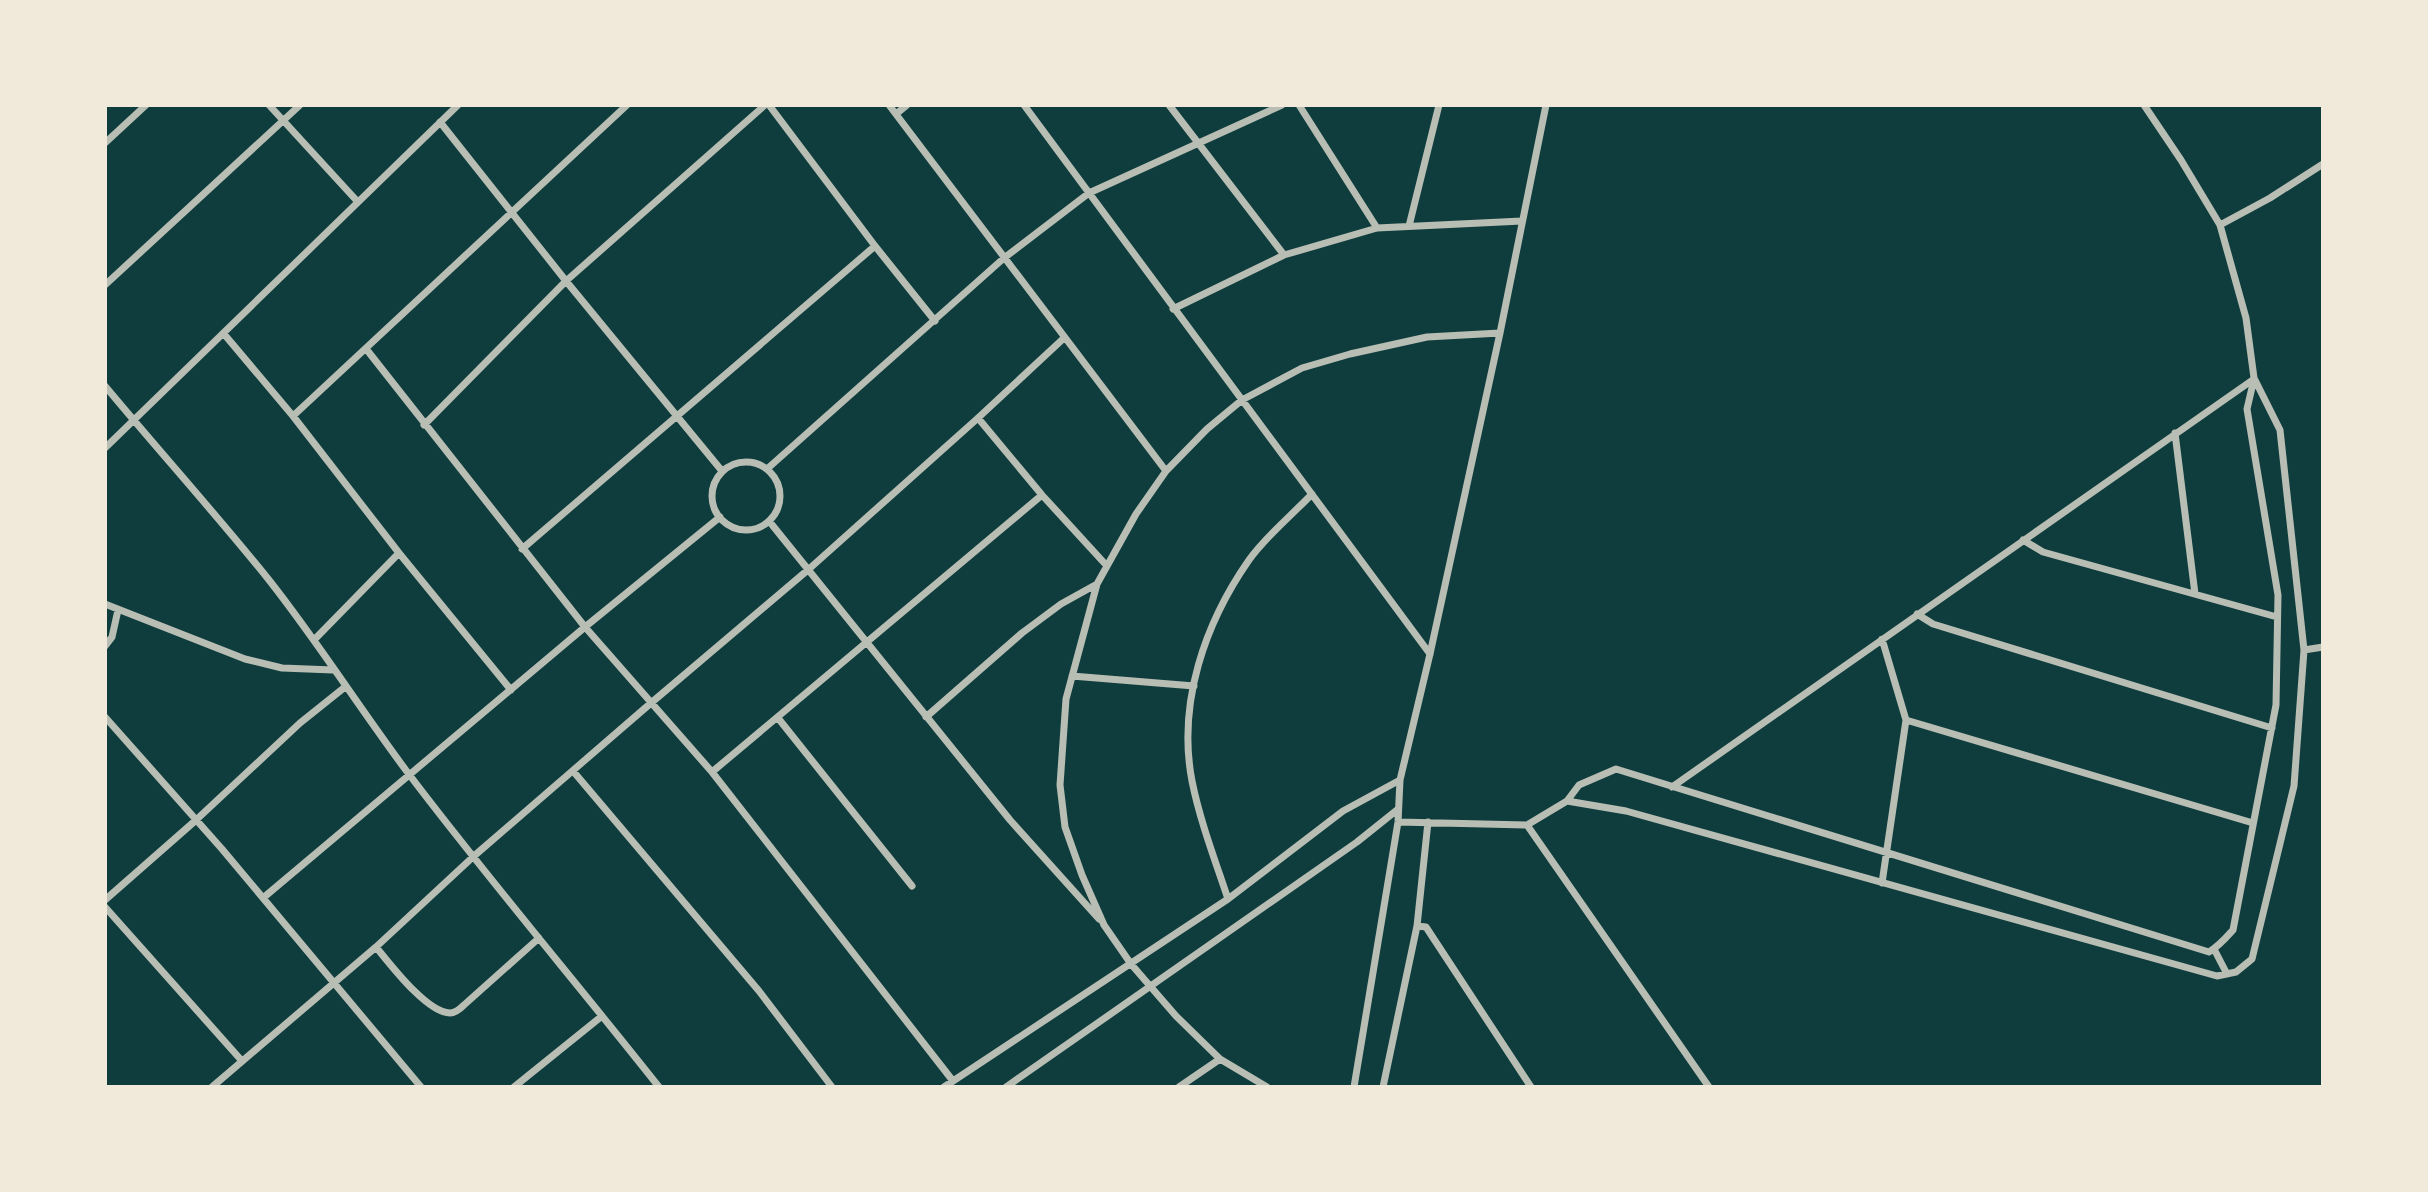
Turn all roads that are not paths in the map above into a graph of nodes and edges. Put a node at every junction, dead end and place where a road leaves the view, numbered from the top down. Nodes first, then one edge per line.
1 (146, 105) edge
2 (270, 105) edge
3 (300, 105) edge
4 (458, 105) edge
5 (627, 105) edge
6 (767, 105) edge
7 (889, 105) edge
8 (907, 105) edge
9 (1024, 105) edge
10 (1169, 105) edge
11 (1282, 105) edge
12 (1299, 105) edge
13 (1439, 105) edge
14 (1546, 105) edge
15 (2156, 105) edge
16 (2146, 108) edge
17 (896, 114) junction
18 (284, 121) junction
19 (440, 122) junction
20 (105, 143) edge
21 (1196, 143) junction
22 (2323, 164) edge
23 (1089, 193) junction
24 (357, 201) junction
25 (512, 213) junction
26 (1522, 221) junction
27 (2220, 225) junction
28 (1409, 226) junction
29 (1377, 228) junction
30 (875, 246) junction
31 (1284, 255) junction
32 (1004, 258) junction
33 (566, 281) junction
34 (105, 285) edge
35 (1173, 309) junction
36 (935, 321) junction
37 (1500, 333) junction
38 (224, 334) junction
39 (1064, 338) junction
40 (367, 350) junction
41 (2254, 378) junction
42 (105, 386) edge
43 (1242, 400) junction
44 (293, 416) junction
45 (677, 418) junction
46 (978, 418) junction
47 (132, 419) junction
48 (424, 425) junction
49 (2175, 433) junction
50 (105, 448) edge
51 (766, 469) junction
52 (722, 471) junction
53 (1166, 471) junction
54 (1312, 494) junction
55 (1042, 495) junction
56 (720, 517) junction
57 (769, 521) junction
58 (2023, 540) junction
59 (522, 549) junction
60 (399, 553) junction
61 (1107, 566) junction
62 (809, 569) junction
63 (1097, 584) junction
64 (2195, 594) junction
65 (105, 604) edge
66 (118, 610) junction
67 (1917, 614) junction
68 (2277, 617) junction
69 (585, 627) junction
70 (1882, 639) junction
71 (314, 640) junction
72 (869, 642) junction
73 (105, 646) edge
74 (2323, 647) edge
75 (2304, 650) junction
76 (1430, 654) junction
77 (333, 670) junction
78 (1072, 677) junction
79 (1194, 686) junction
80 (345, 687) junction
81 (511, 690) junction
82 (651, 703) junction
83 (105, 717) edge
84 (926, 717) junction
85 (778, 718) junction
86 (1906, 720) junction
87 (2272, 728) junction
88 (573, 771) junction
89 (712, 772) junction
90 (409, 775) junction
91 (1400, 780) junction
92 (1672, 786) junction
93 (1567, 801) junction
94 (1397, 810) junction
95 (195, 821) junction
96 (1398, 822) junction
97 (1428, 822) junction
98 (2253, 823) junction
99 (1527, 825) junction
100 (1887, 853) junction
101 (474, 856) junction
102 (1882, 883) junction
103 (912, 886) dead end
104 (263, 898) junction
105 (1228, 899) junction
106 (105, 900) edge
107 (105, 907) edge
108 (1104, 925) junction
109 (1417, 926) junction
110 (539, 937) junction
111 (376, 947) junction
112 (2214, 949) junction
113 (1131, 964) junction
114 (2227, 974) junction
115 (332, 984) junction
116 (1152, 987) junction
117 (602, 1016) junction
118 (1220, 1059) junction
119 (242, 1061) junction
120 (953, 1081) junction
121 (1248, 1083) edge
122 (212, 1087) edge
123 (421, 1087) edge
124 (514, 1087) edge
125 (659, 1087) edge
126 (832, 1087) edge
127 (944, 1087) edge
128 (1006, 1087) edge
129 (1179, 1087) edge
130 (1267, 1087) edge
131 (1354, 1087) edge
132 (1383, 1087) edge
133 (1531, 1087) edge
134 (1709, 1087) edge

1 - 20 street
2 - 18 street
3 - 18 street
4 - 19 street
5 - 25 street
6 - 30 street
6 - 33 street
7 - 17 street
8 - 17 street
9 - 23 street
10 - 21 street
11 - 21 street
12 - 29 street
13 - 28 street
14 - 26 street
15 - 16 street
16 - 27 street
17 - 32 street
18 - 24 street
18 - 34 street
19 - 24 street
19 - 25 street
21 - 23 street
21 - 31 street
22 - 27 street
23 - 32 street
23 - 35 street
24 - 38 street
25 - 33 street
25 - 40 street
26 - 28 street
26 - 37 street
27 - 41 street
28 - 29 street
29 - 31 street
30 - 36 street
30 - 45 street
31 - 35 street
32 - 36 street
32 - 39 street
33 - 45 street
33 - 48 street
35 - 43 street
36 - 51 street
37 - 43 street
37 - 76 street
38 - 44 street
38 - 47 street
39 - 46 street
39 - 53 street
40 - 44 street
40 - 48 street
41 - 49 street
41 - 68 street
41 - 75 street
42 - 47 street
43 - 53 street
43 - 54 street
44 - 60 street
45 - 52 street
45 - 59 street
46 - 55 street
46 - 62 street
47 - 50 street
47 - 71 street
48 - 59 street
49 - 58 street
49 - 64 street
51 - 52 street
51 - 57 street
52 - 56 street
53 - 61 street
54 - 76 street
54 - 79 street
55 - 61 street
55 - 72 street
56 - 57 street
56 - 69 street
57 - 62 street
58 - 64 street
58 - 67 street
59 - 69 street
60 - 71 street
60 - 81 street
61 - 63 street
62 - 72 street
62 - 82 street
63 - 78 street
63 - 84 street
64 - 68 street
65 - 66 street
66 - 73 street
66 - 77 street
67 - 70 street
67 - 87 street
68 - 87 street
69 - 81 street
69 - 82 street
70 - 86 street
70 - 92 street
71 - 77 street
72 - 84 street
72 - 85 street
74 - 75 street
75 - 114 street
76 - 91 street
77 - 80 street
78 - 79 street
78 - 108 street
79 - 105 street
80 - 90 street
80 - 95 street
81 - 90 street
82 - 88 street
82 - 89 street
83 - 95 street
84 - 108 street
85 - 89 street
85 - 103 street
86 - 98 street
86 - 100 street
87 - 98 street
88 - 101 street
88 - 126 street
89 - 120 street
90 - 101 street
90 - 104 street
91 - 94 street
91 - 105 street
92 - 93 street
92 - 100 street
93 - 99 street
93 - 102 street
94 - 96 street
94 - 116 street
95 - 104 street
95 - 106 street
96 - 97 street
96 - 131 street
97 - 99 street
97 - 109 street
98 - 112 street
99 - 134 street
100 - 102 street
100 - 112 street
101 - 110 street
101 - 111 street
102 - 114 street
104 - 115 street
105 - 113 street
107 - 119 street
108 - 113 street
109 - 132 street
109 - 133 street
110 - 111 street
110 - 117 street
111 - 115 street
112 - 114 street
113 - 116 street
113 - 120 street
115 - 119 street
115 - 123 street
116 - 118 street
116 - 128 street
117 - 124 street
117 - 125 street
118 - 121 street
118 - 129 street
119 - 122 street
120 - 127 street
121 - 130 street

